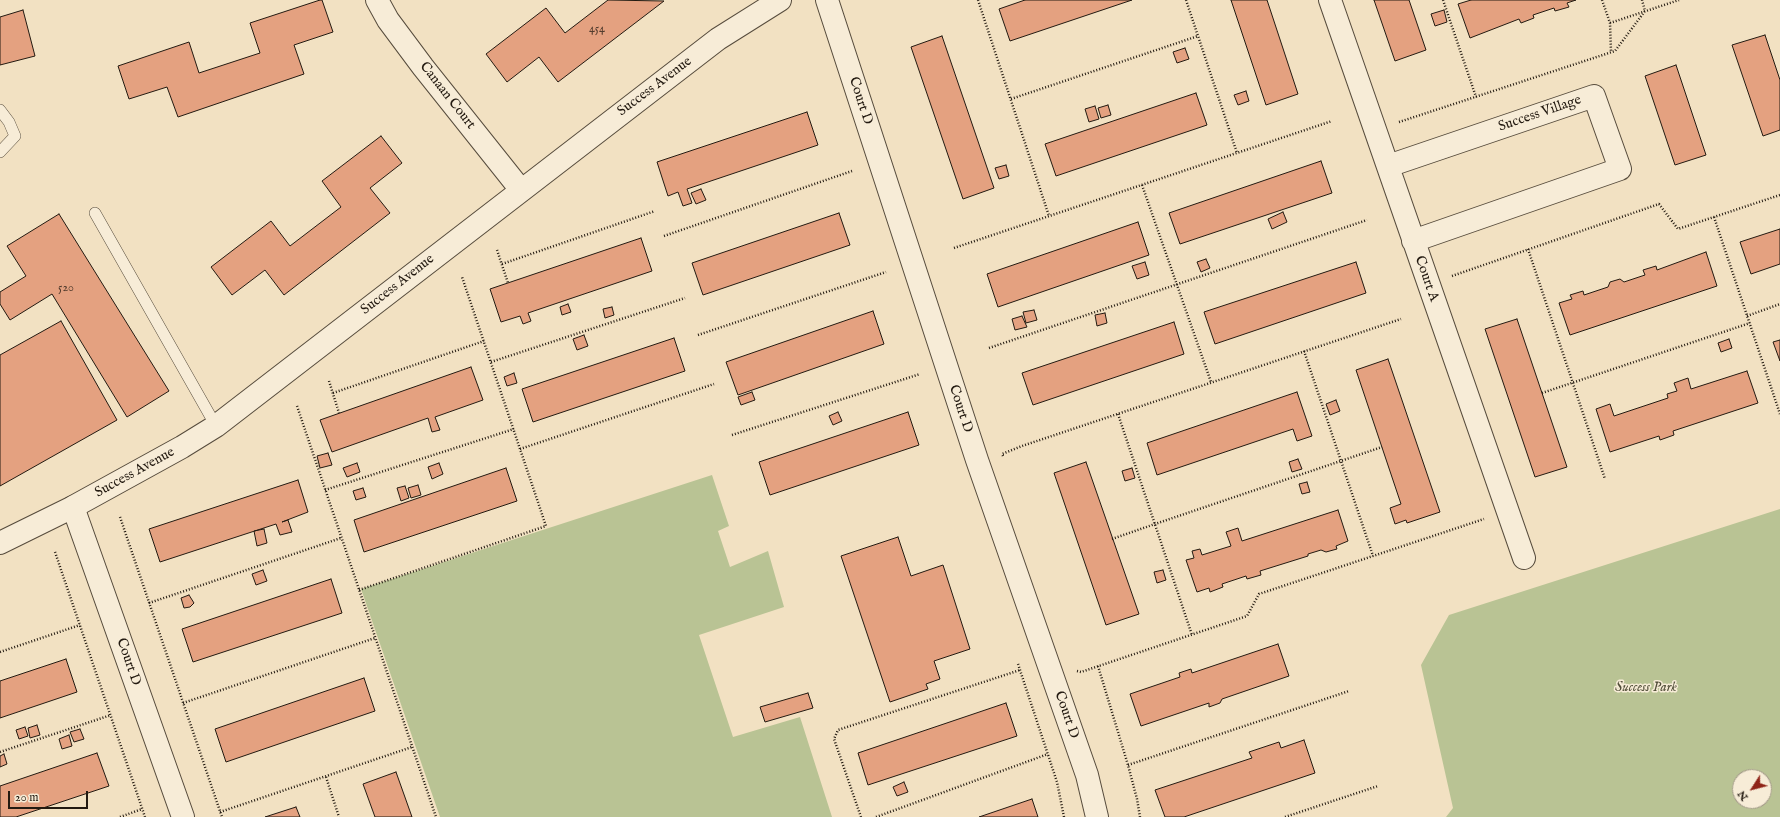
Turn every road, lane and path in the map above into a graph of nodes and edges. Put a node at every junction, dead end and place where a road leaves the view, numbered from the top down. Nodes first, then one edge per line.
1 (377, 0) edge
2 (780, 0) edge
3 (827, 0) edge
4 (978, 0) edge
5 (1186, 0) edge
6 (1330, 0) edge
7 (1443, 0) edge
8 (1602, 0) edge
9 (1642, 0) edge
10 (1679, 0) edge
11 (1645, 11) junction
12 (1610, 23) junction
13 (1198, 36) junction
14 (1611, 52) junction
15 (1476, 97) junction
16 (1011, 99) junction
17 (0, 110) edge
18 (1332, 121) dead end
19 (1398, 122) dead end
20 (0, 152) edge
21 (1237, 153) junction
22 (1388, 166) junction
23 (852, 171) dead end
24 (1142, 185) junction
25 (522, 190) junction
26 (1780, 195) edge
27 (655, 211) dead end
28 (95, 213) dead end
29 (1049, 216) junction
30 (1714, 217) junction
31 (1367, 220) dead end
32 (664, 236) dead end
33 (1413, 241) junction
34 (954, 248) dead end
35 (497, 250) dead end
36 (1528, 250) junction
37 (502, 264) junction
38 (886, 272) dead end
39 (1450, 276) dead end
40 (462, 277) dead end
41 (508, 283) dead end
42 (1177, 284) junction
43 (685, 298) dead end
44 (1780, 304) edge
45 (1747, 316) junction
46 (1401, 319) dead end
47 (1750, 323) junction
48 (698, 336) dead end
49 (484, 341) junction
50 (988, 348) dead end
51 (1304, 351) junction
52 (491, 362) junction
53 (920, 374) dead end
54 (329, 380) dead end
55 (1211, 382) junction
56 (1572, 382) junction
57 (714, 384) dead end
58 (333, 393) junction
59 (1542, 393) dead end
60 (297, 406) dead end
61 (339, 413) dead end
62 (1118, 414) junction
63 (1780, 414) edge
64 (216, 426) junction
65 (514, 429) junction
66 (732, 435) dead end
67 (1382, 447) dead end
68 (520, 449) junction
69 (1004, 461) dead end
70 (1340, 461) junction
71 (1605, 479) dead end
72 (325, 490) junction
73 (73, 507) junction
74 (120, 517) dead end
75 (1488, 518) dead end
76 (1155, 524) junction
77 (341, 538) junction
78 (1112, 539) dead end
79 (0, 542) edge
80 (55, 552) dead end
81 (1373, 556) junction
82 (1524, 558) dead end
83 (359, 590) junction
84 (149, 603) junction
85 (80, 625) junction
86 (1192, 635) junction
87 (375, 638) junction
88 (0, 652) edge
89 (1018, 664) dead end
90 (1098, 666) junction
91 (1020, 670) junction
92 (1075, 670) dead end
93 (1349, 691) dead end
94 (183, 704) junction
95 (111, 715) junction
96 (412, 747) junction
97 (0, 752) edge
98 (1048, 754) junction
99 (1128, 765) junction
100 (326, 776) junction
101 (1378, 786) dead end
102 (142, 810) junction
103 (220, 812) junction
104 (120, 817) edge
105 (145, 817) edge
106 (183, 817) edge
107 (222, 817) edge
108 (339, 817) edge
109 (436, 817) edge
110 (861, 817) edge
111 (876, 817) edge
112 (1064, 817) edge
113 (1097, 817) edge
114 (1140, 817) edge
115 (1285, 817) edge

1 - 25 street, Canaan Court
2 - 25 street, Success Avenue
3 - 113 street, Court D
4 - 16 path
5 - 13 path
6 - 22 street, Court A
7 - 15 path
8 - 12 path
9 - 11 path
10 - 11 path
11 - 12 path
11 - 14 path
12 - 14 path
13 - 16 path
13 - 21 path
14 - 15 path
15 - 19 path
16 - 29 path
17 - 20 lane
18 - 21 path
21 - 24 path
22 - 33 street, Court A
22 - 33 street, Success Village
23 - 32 path
24 - 29 path
24 - 42 path
25 - 64 street, Success Avenue
26 - 30 path
27 - 37 path
28 - 64 lane
29 - 34 path
30 - 36 path
30 - 45 path
31 - 42 path
33 - 82 street, Court A
35 - 37 path
36 - 39 path
36 - 56 path
37 - 41 path
38 - 48 path
40 - 49 path
42 - 50 path
42 - 55 path
43 - 52 path
44 - 45 path
45 - 47 path
46 - 51 path
47 - 56 path
47 - 63 path
49 - 52 path
49 - 58 path
51 - 55 path
51 - 70 path
52 - 65 path
53 - 66 path
54 - 58 path
55 - 62 path
56 - 59 path
56 - 71 path
57 - 68 path
58 - 61 path
60 - 72 path
62 - 69 path
62 - 76 path
64 - 73 street, Success Avenue
65 - 68 path
65 - 72 path
67 - 70 path
68 - 83 path
70 - 76 path
70 - 81 path
72 - 77 path
73 - 79 street, Success Avenue
73 - 106 street, Court D
74 - 84 path
75 - 81 path
76 - 78 path
76 - 86 path
77 - 83 path
77 - 84 path
80 - 85 path
81 - 86 path
83 - 87 path
84 - 94 path
85 - 88 path
85 - 95 path
86 - 90 path
87 - 94 path
87 - 96 path
89 - 91 path
90 - 92 path
90 - 99 path
91 - 98 path
91 - 110 path
93 - 99 path
94 - 103 path
95 - 97 path
95 - 102 path
96 - 100 path
96 - 109 path
98 - 111 path
98 - 112 path
99 - 114 path
100 - 103 path
100 - 108 path
101 - 115 path
102 - 104 path
102 - 105 path
103 - 107 path

